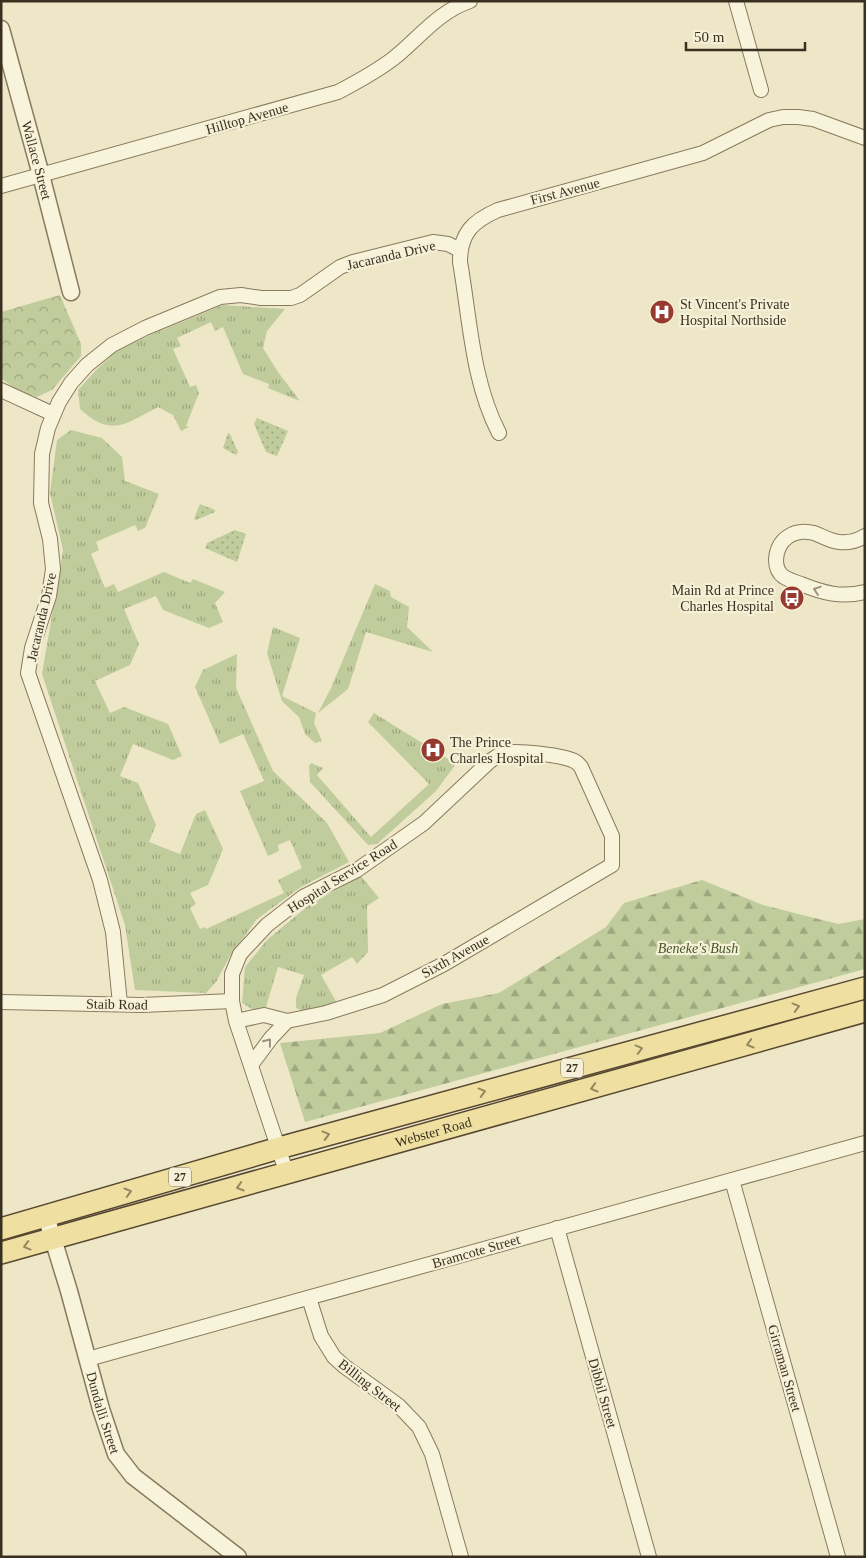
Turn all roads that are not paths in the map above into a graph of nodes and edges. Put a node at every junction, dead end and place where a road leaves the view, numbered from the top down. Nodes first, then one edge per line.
1 (470, 1) edge
2 (736, 1) edge
3 (1, 29) edge
4 (760, 90) dead end
5 (865, 138) edge
6 (41, 175) junction
7 (1, 186) edge
8 (460, 250) junction
9 (71, 292) dead end
10 (1, 390) edge
11 (53, 414) junction
12 (500, 433) dead end
13 (865, 536) edge
14 (865, 592) edge
15 (612, 865) joint
16 (865, 988) edge
17 (232, 1001) junction
18 (1, 1002) edge
19 (120, 1004) junction
20 (865, 1011) edge
21 (236, 1021) junction
22 (287, 1021) junction
23 (251, 1065) junction
24 (865, 1143) edge
25 (279, 1148) junction
26 (287, 1174) junction
27 (732, 1180) junction
28 (46, 1216) junction
29 (557, 1228) junction
30 (1, 1229) edge
31 (53, 1239) junction
32 (1, 1253) edge
33 (309, 1298) junction
34 (88, 1359) junction
35 (238, 1557) edge
36 (461, 1557) edge
37 (649, 1557) edge
38 (838, 1557) edge

1 - 6 street, Hilltop Avenue
2 - 4 street
3 - 6 street, Wallace Street
5 - 8 street, First Avenue
6 - 7 street, Hilltop Avenue
6 - 9 street, Wallace Street
8 - 11 street, Jacaranda Drive
8 - 12 street
10 - 11 street
11 - 19 street, Jacaranda Drive
14 -> 13 street
15 - 17 street, Hospital Service Road
15 - 22 street, Sixth Avenue
25 -> 16 main road, Webster Road / 27
17 - 19 street, Staib Road
17 - 21 street, Hospital Service Road
18 - 19 street, Staib Road
20 -> 26 main road, Webster Road / 27
21 - 22 street, Sixth Avenue
21 - 23 street, Hospital Service Road
23 -> 22 street
23 - 25 street, Hospital Service Road
24 - 27 street, Bramcote Street
25 - 26 street, Hospital Service Road
28 -> 25 main road, Webster Road / 27
26 -> 31 main road, Webster Road / 27
27 - 29 street, Bramcote Street
27 - 38 street, Girraman Street
28 - 30 main road, Webster Road / 27
28 - 31 street, Dundalli Street
29 - 33 street, Bramcote Street
29 - 37 street, Dibbil Street
31 -> 32 main road, Webster Road / 27
31 - 34 street, Dundalli Street
33 - 34 street, Bramcote Street
33 - 36 street, Billing Street
34 - 35 street, Dundalli Street

